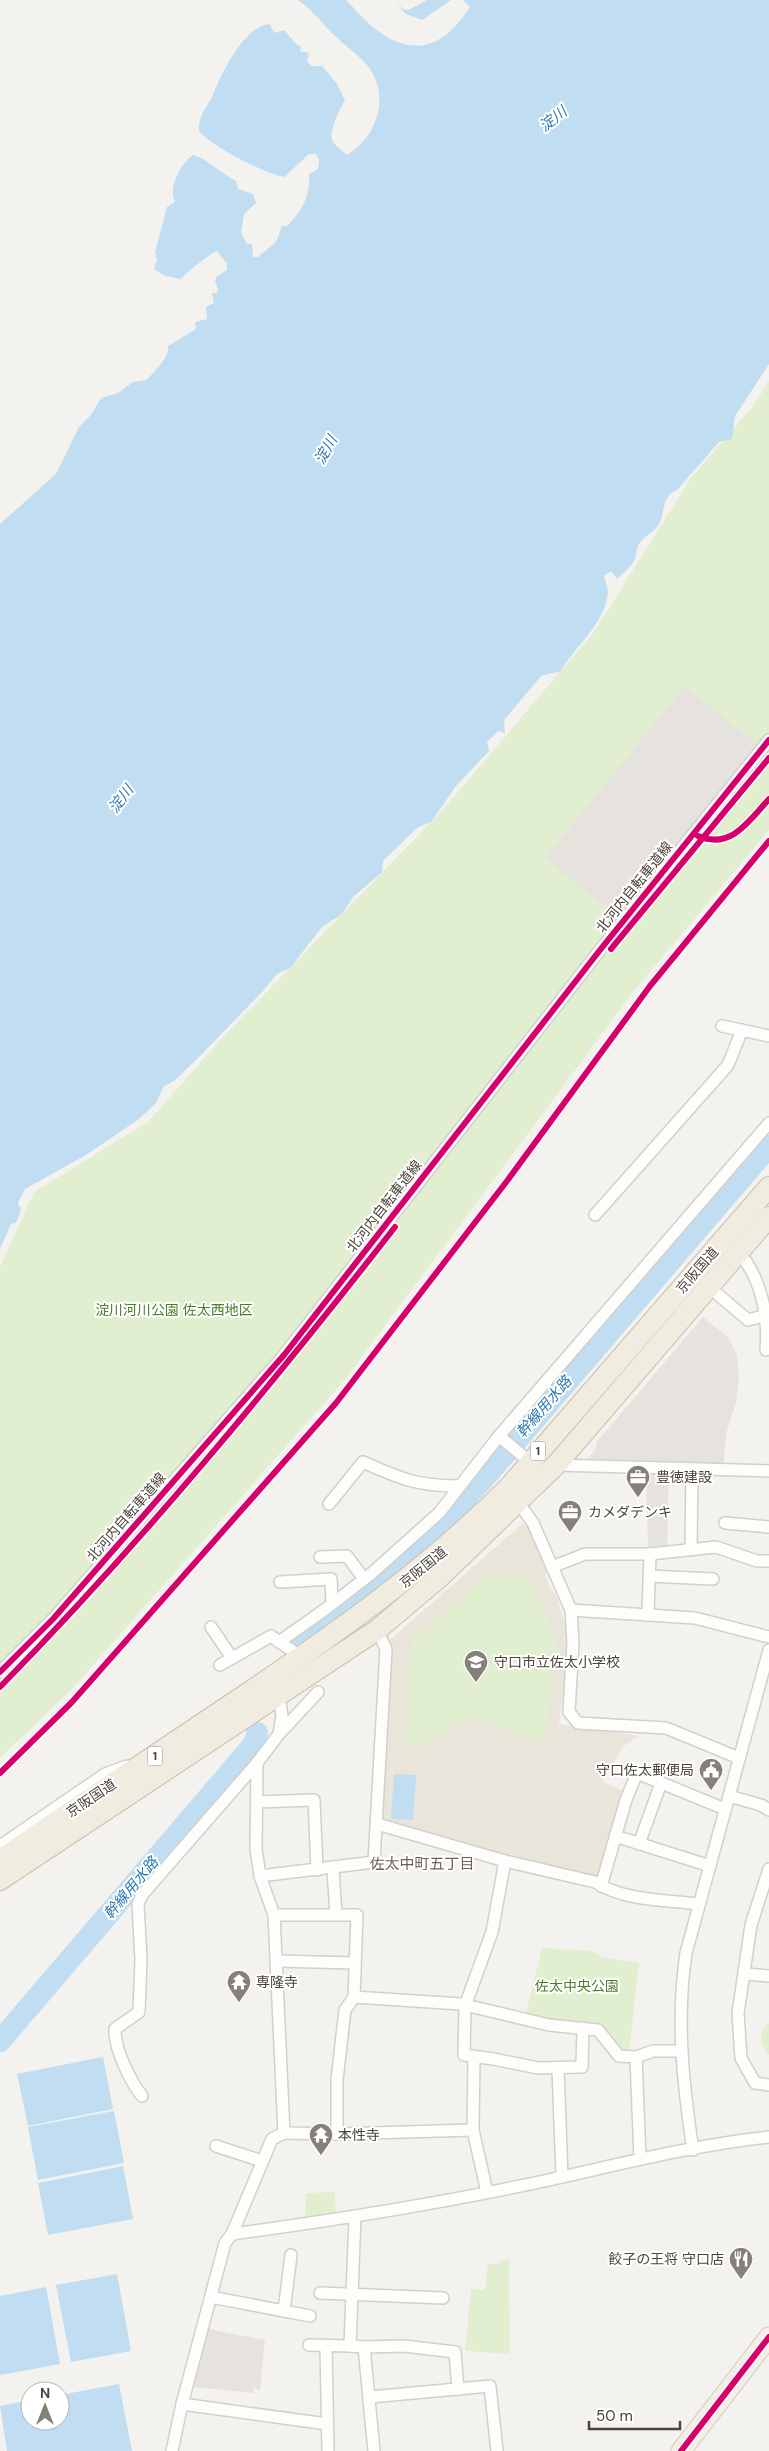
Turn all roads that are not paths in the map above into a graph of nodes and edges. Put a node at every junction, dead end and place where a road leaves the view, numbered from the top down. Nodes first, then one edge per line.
1 (769, 740) edge
2 (722, 1026) dead end
3 (742, 1030) junction
4 (769, 1036) edge
5 (769, 1123) edge
6 (769, 1187) edge
7 (595, 1215) dead end
8 (769, 1217) edge
9 (739, 1252) junction
10 (709, 1287) junction
11 (767, 1315) junction
12 (766, 1350) dead end
13 (502, 1439) junction
14 (524, 1457) junction
15 (556, 1465) junction
16 (692, 1470) junction
17 (769, 1471) edge
18 (459, 1486) junction
19 (518, 1502) junction
20 (329, 1504) dead end
21 (725, 1523) dead end
22 (769, 1527) edge
23 (691, 1549) junction
24 (650, 1554) junction
25 (320, 1557) dead end
26 (769, 1562) edge
27 (552, 1567) junction
28 (649, 1576) junction
29 (364, 1579) junction
30 (712, 1579) dead end
31 (280, 1582) dead end
32 (332, 1604) junction
33 (571, 1610) junction
34 (648, 1615) junction
35 (211, 1627) dead end
36 (376, 1630) junction
37 (769, 1637) edge
38 (279, 1642) junction
39 (769, 1650) edge
40 (301, 1657) junction
41 (232, 1658) junction
42 (220, 1665) dead end
43 (0, 1672) edge
44 (766, 1674) edge
45 (318, 1692) dead end
46 (279, 1694) junction
47 (279, 1734) junction
48 (162, 1751) junction
49 (739, 1758) junction
50 (257, 1763) junction
51 (661, 1783) junction
52 (729, 1796) junction
53 (256, 1802) junction
54 (725, 1809) junction
55 (769, 1810) edge
56 (377, 1824) junction
57 (615, 1836) junction
58 (42, 1841) junction
59 (639, 1844) junction
60 (0, 1846) edge
61 (0, 1860) edge
62 (504, 1861) junction
63 (710, 1866) junction
64 (332, 1868) junction
65 (769, 1869) edge
66 (317, 1870) junction
67 (260, 1876) junction
68 (0, 1880) edge
69 (601, 1886) junction
70 (699, 1904) junction
71 (274, 1915) junction
72 (336, 1915) junction
73 (276, 1962) junction
74 (355, 1963) junction
75 (746, 1974) junction
76 (769, 1976) edge
77 (354, 1998) junction
78 (465, 2006) junction
79 (584, 2028) junction
80 (681, 2051) junction
81 (474, 2057) junction
82 (636, 2057) junction
83 (558, 2068) junction
84 (769, 2085) edge
85 (142, 2096) dead end
86 (473, 2130) junction
87 (284, 2133) junction
88 (337, 2134) junction
89 (769, 2137) edge
90 (216, 2146) dead end
91 (693, 2150) junction
92 (640, 2159) junction
93 (262, 2161) junction
94 (562, 2177) junction
95 (487, 2192) junction
96 (355, 2217) junction
97 (232, 2234) junction
98 (291, 2255) dead end
99 (320, 2293) dead end
100 (352, 2294) junction
101 (211, 2297) junction
102 (443, 2298) dead end
103 (284, 2311) junction
104 (310, 2316) dead end
105 (769, 2337) edge
106 (309, 2345) dead end
107 (326, 2346) junction
108 (350, 2346) junction
109 (364, 2347) junction
110 (458, 2389) junction
111 (370, 2397) junction
112 (182, 2404) junction
113 (327, 2424) junction
114 (172, 2451) edge
115 (328, 2451) edge
116 (374, 2451) edge
117 (497, 2451) edge
118 (681, 2451) edge

1 - 43 street, 北河内自転車道線
2 - 3 street
3 - 4 street
3 - 7 street
5 - 13 street
6 - 14 highway, 京阪国道 / 1
8 - 9 highway, 京阪国道 / 1
9 - 10 highway, 京阪国道 / 1
9 - 11 street
10 - 11 street
10 - 15 highway, 京阪国道 / 1
11 - 12 street
13 - 14 street
13 - 18 street
14 - 15 street
14 - 40 highway, 京阪国道 / 1
15 - 16 street
15 - 19 highway, 京阪国道 / 1
16 - 17 street
16 - 23 street
18 - 20 street
18 - 29 street
19 - 27 street
19 - 36 highway, 京阪国道 / 1
21 - 22 street
23 - 24 street
23 - 26 street
24 - 27 street
24 - 28 street
25 - 29 street
27 - 33 street
28 - 30 street
28 - 34 street
29 - 32 street
31 - 32 street
32 - 38 street
33 - 34 street
33 - 49 street
34 - 37 street
35 - 41 street
36 - 46 highway, 京阪国道 / 1
36 - 56 street
38 - 40 street
38 - 41 street
39 - 44 street
40 - 48 highway, 京阪国道 / 1
41 - 42 street
44 - 49 street
45 - 47 street
46 - 47 street
46 - 58 highway, 京阪国道 / 1
47 - 50 street
48 - 58 highway, 京阪国道 / 1
48 - 60 street
49 - 52 street
50 - 53 street
50 - 85 street
51 - 54 street
51 - 57 street
51 - 59 street
52 - 54 street
52 - 55 street
53 - 66 street
53 - 67 street
54 - 63 street
56 - 62 street
56 - 64 street
57 - 59 street
57 - 69 street
58 - 61 highway, 京阪国道 / 1
58 - 68 highway, 京阪国道 / 1
59 - 63 street
62 - 69 street
62 - 78 street
63 - 70 street
64 - 66 street
64 - 72 street
65 - 75 street
66 - 67 street
67 - 71 street
69 - 70 street
70 - 80 street
71 - 72 street
71 - 73 street
72 - 74 street
73 - 74 street
73 - 87 street
74 - 77 street
75 - 76 street
75 - 84 street
77 - 78 street
77 - 88 street
78 - 79 street
78 - 81 street
79 - 82 street
79 - 83 street
80 - 82 street
80 - 91 street
81 - 83 street
81 - 86 street
82 - 92 street
83 - 94 street
86 - 88 street
86 - 95 street
87 - 88 street
87 - 93 street
89 - 91 street
90 - 93 street
91 - 92 street
92 - 94 street
93 - 97 street
94 - 95 street
95 - 96 street
96 - 97 street
96 - 100 street
97 - 101 street
98 - 103 street
99 - 100 street
100 - 102 street
100 - 108 street
101 - 103 street
101 - 112 street
103 - 104 street
105 - 118 main road
106 - 107 street
107 - 108 street
107 - 113 street
108 - 109 street
109 - 110 street
109 - 111 street
110 - 111 street
110 - 117 street
111 - 116 street
112 - 113 street
112 - 114 street
113 - 115 street

